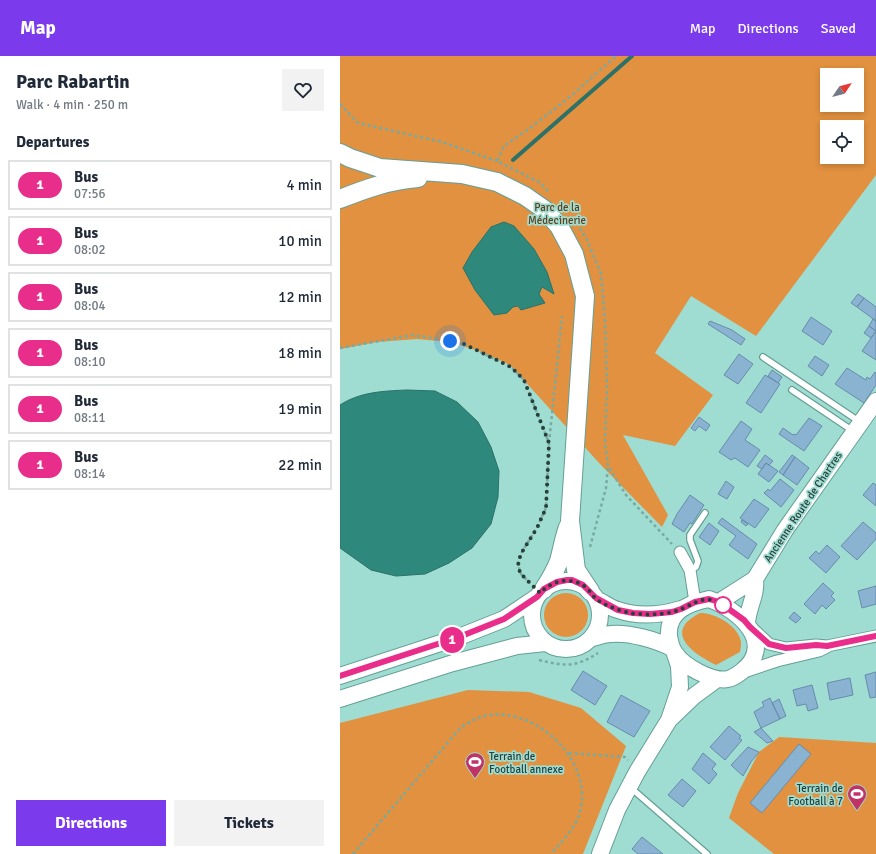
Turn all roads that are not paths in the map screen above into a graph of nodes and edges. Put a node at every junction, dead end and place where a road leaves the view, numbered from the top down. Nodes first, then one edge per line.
1 (340, 153) edge
2 (462, 174) junction
3 (340, 200) edge
4 (763, 357) dead end
5 (792, 390) dead end
6 (876, 401) edge
7 (857, 427) junction
8 (705, 513) dead end
9 (570, 520) junction
10 (680, 552) dead end
11 (690, 570) junction
12 (755, 579) junction
13 (540, 593) junction
14 (593, 595) junction
15 (695, 602) junction
16 (719, 602) junction
17 (681, 609) junction
18 (748, 625) junction
19 (876, 636) edge
20 (592, 638) junction
21 (546, 643) junction
22 (827, 646) junction
23 (673, 651) junction
24 (738, 674) junction
25 (340, 676) edge
26 (717, 679) junction
27 (340, 699) edge
28 (669, 720) junction
29 (629, 787) junction
30 (600, 854) edge
31 (707, 854) edge

1 - 2 highway
2 - 3 highway
2 - 9 highway
4 - 7 lane
5 - 7 lane
6 - 7 main road, Ancienne Route de Chartres
7 - 12 main road, Ancienne Route de Chartres
8 - 11 lane
9 - 13 highway
9 - 14 highway
10 - 11 street
11 - 15 street
12 - 16 main road, Ancienne Route de Chartres
12 - 18 main road
13 - 14 main road
13 - 21 main road
13 - 25 main road
14 - 17 main road
14 - 20 main road
15 - 16 main road
15 - 17 main road
16 - 18 main road
17 - 23 main road
18 - 22 street
18 - 24 main road
19 - 22 street
20 - 21 main road
20 - 23 main road
21 - 27 main road
22 - 24 street
23 - 26 main road
23 - 28 main road
24 - 26 main road
26 - 28 main road
28 - 29 main road
29 - 30 main road
29 - 31 lane

